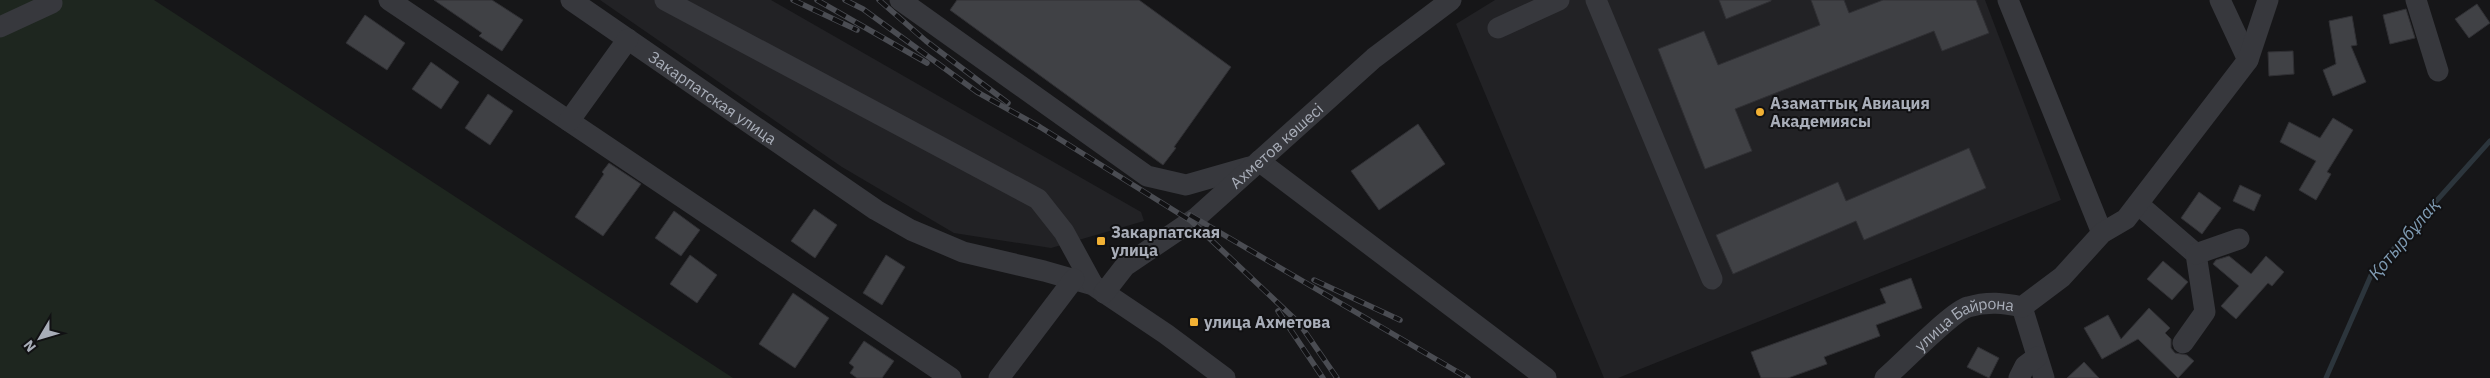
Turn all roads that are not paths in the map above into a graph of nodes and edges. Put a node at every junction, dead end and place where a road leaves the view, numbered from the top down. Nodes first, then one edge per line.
1 (389, 0) edge
2 (571, 0) edge
3 (665, 0) edge
4 (900, 0) edge
5 (1450, 0) edge
6 (1559, 0) edge
7 (1596, 0) edge
8 (2008, 0) edge
9 (2220, 0) edge
10 (2268, 0) edge
11 (2416, 0) edge
12 (52, 3) dead end
13 (0, 27) edge
14 (1498, 28) dead end
15 (628, 39) junction
16 (2248, 60) junction
17 (2438, 72) dead end
18 (569, 121) junction
19 (1257, 163) junction
20 (2138, 204) junction
21 (2102, 233) junction
22 (2239, 239) dead end
23 (2196, 254) junction
24 (1712, 279) dead end
25 (1090, 286) junction
26 (2022, 307) junction
27 (2182, 343) dead end
28 (2038, 357) junction
29 (951, 378) edge
30 (999, 378) edge
31 (1225, 378) edge
32 (1546, 378) edge
33 (1885, 378) edge
34 (2019, 378) edge
35 (2044, 378) edge

1 - 18 street
2 - 15 street, Закарпатская улица
3 - 25 street
4 - 19 street
5 - 19 street, Ахметов көшесі
6 - 14 street
7 - 24 street
8 - 21 street
9 - 16 street
10 - 16 street, улица Байрона
11 - 17 street
12 - 13 street
15 - 18 street
15 - 25 street, Закарпатская улица
16 - 20 street, улица Байрона
18 - 29 street
19 - 25 street, Ахметов көшесі
19 - 32 street
20 - 21 street, улица Байрона
20 - 23 street
21 - 26 street, улица Байрона
22 - 23 street
23 - 27 street
25 - 30 street, Ахметов көшесі
25 - 31 street
26 - 28 street
26 - 33 street, улица Байрона
28 - 34 street
28 - 35 street

